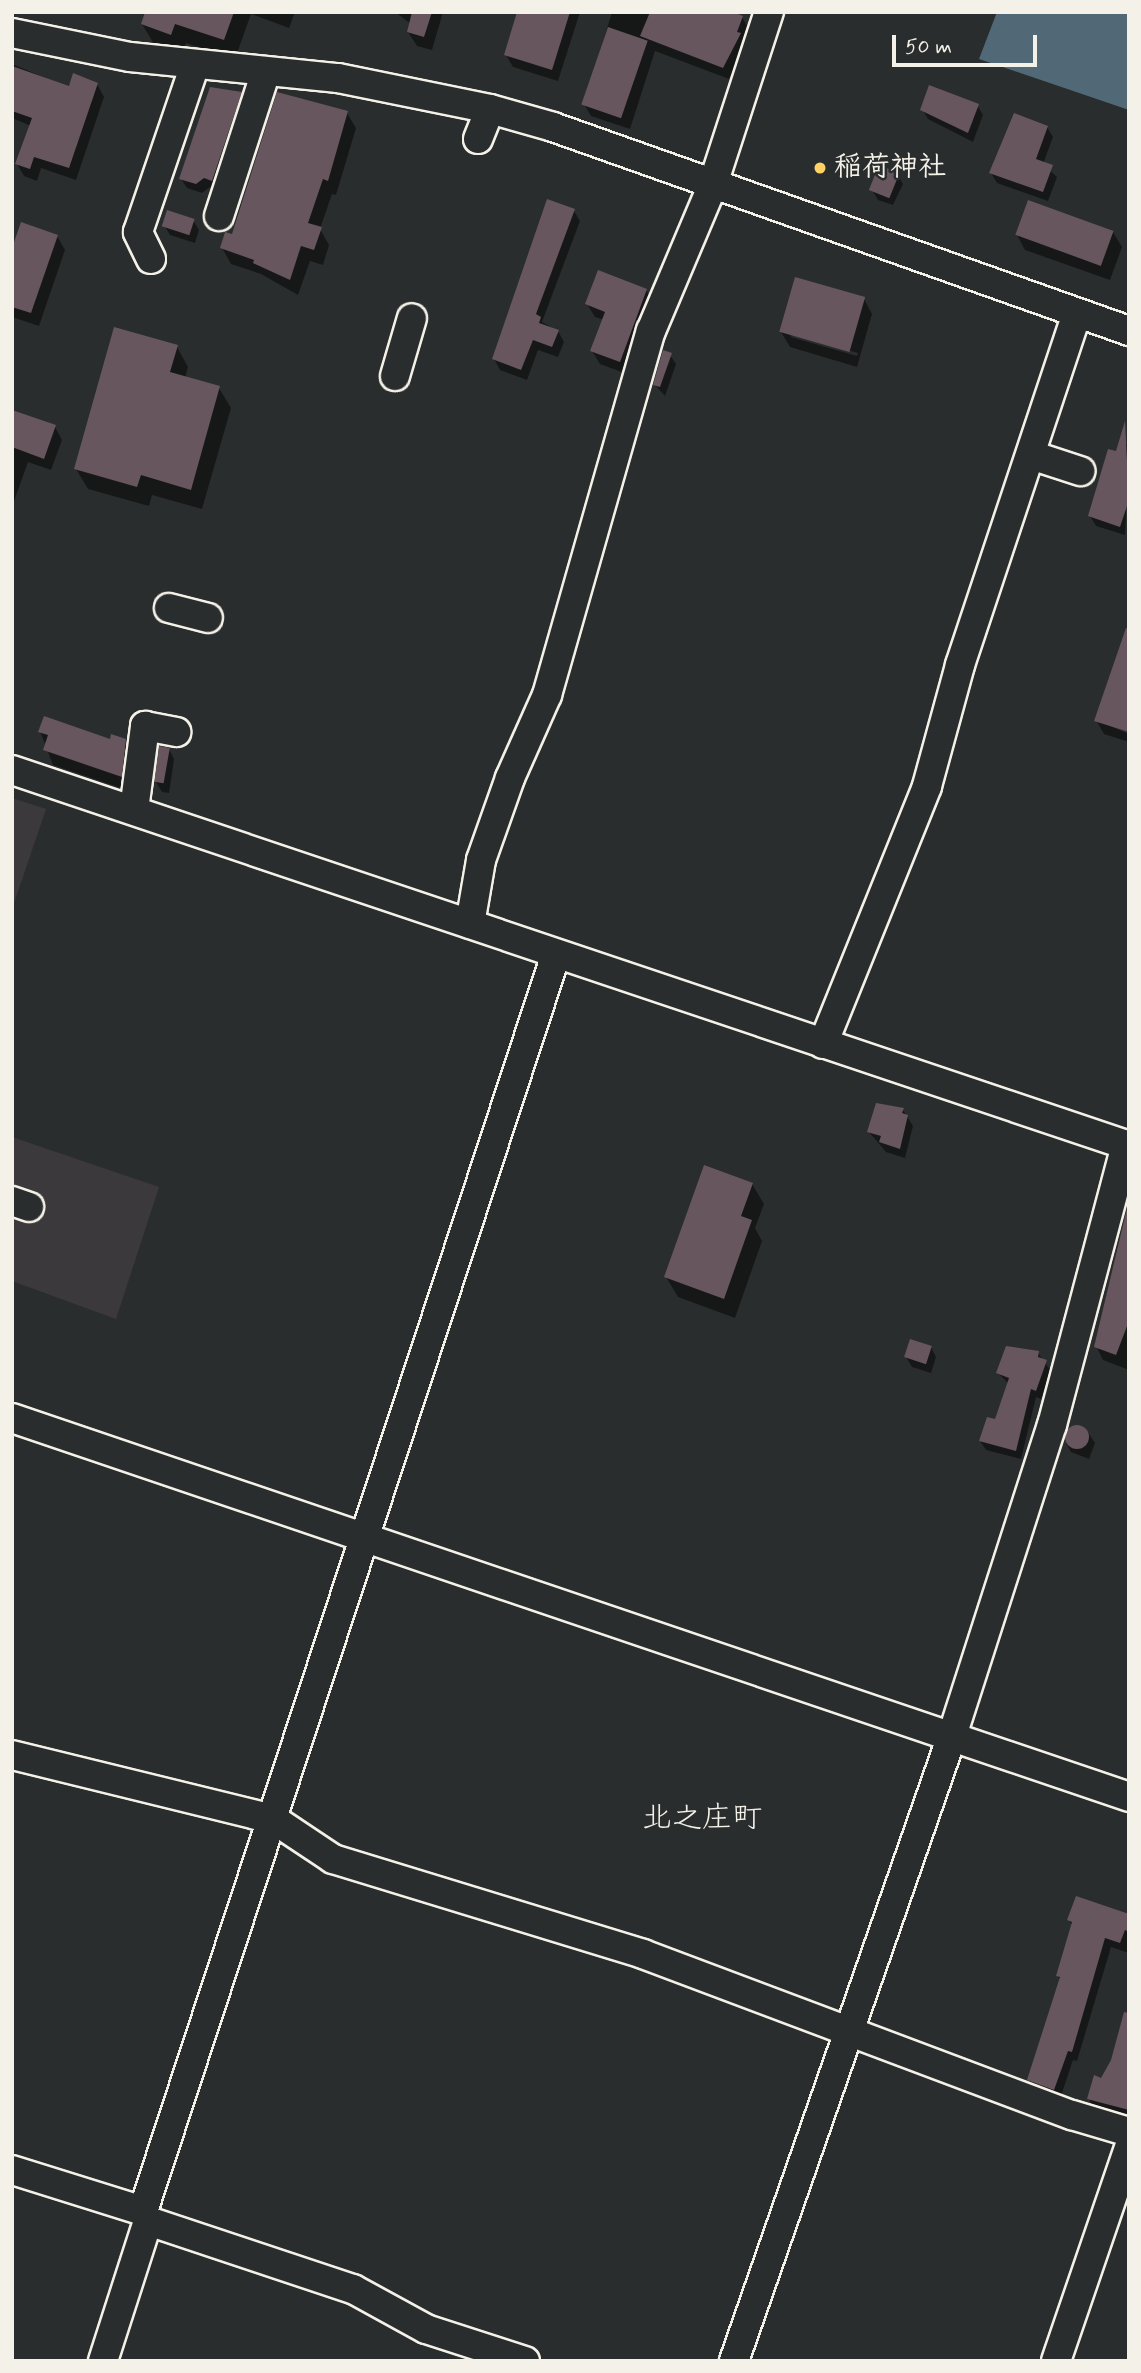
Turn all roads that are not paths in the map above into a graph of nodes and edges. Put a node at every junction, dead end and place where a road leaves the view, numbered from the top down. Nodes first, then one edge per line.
1 (769, 12) edge
2 (12, 33) edge
3 (195, 65) junction
4 (266, 71) junction
5 (490, 109) junction
6 (478, 139) dead end
7 (713, 184) junction
8 (219, 216) dead end
9 (151, 259) dead end
10 (1077, 313) junction
11 (412, 318) dead end
12 (1129, 331) edge
13 (395, 376) dead end
14 (1031, 455) junction
15 (1080, 471) dead end
16 (169, 607) dead end
17 (208, 618) dead end
18 (176, 732) dead end
19 (12, 770) edge
20 (134, 810) junction
21 (470, 924) junction
22 (556, 954) junction
23 (823, 1044) junction
24 (1128, 1145) edge
25 (12, 1418) edge
26 (364, 1539) junction
27 (951, 1736) junction
28 (12, 1755) edge
29 (1129, 1797) edge
30 (272, 1819) junction
31 (849, 2029) junction
32 (1129, 2132) edge
33 (1129, 2148) edge
34 (12, 2170) edge
35 (146, 2216) junction
36 (103, 2361) edge
37 (525, 2361) edge
38 (734, 2361) edge
39 (1056, 2361) edge

1 - 7 street
2 - 3 street
3 - 4 street
3 - 9 street
4 - 5 street
4 - 8 street
5 - 6 street
5 - 7 street
7 - 10 street
7 - 21 street
10 - 12 street
10 - 14 street
11 - 13 street
14 - 15 street
14 - 23 street
16 - 17 street
18 - 20 street
19 - 20 street
20 - 21 street
21 - 22 street
22 - 23 street
22 - 26 street
23 - 24 street
24 - 27 street
25 - 26 street
26 - 27 street
26 - 30 street
27 - 29 street
27 - 31 street
28 - 30 street
30 - 31 street
30 - 35 street
31 - 32 street
31 - 38 street
33 - 39 street
34 - 35 street
35 - 36 street
35 - 37 street

